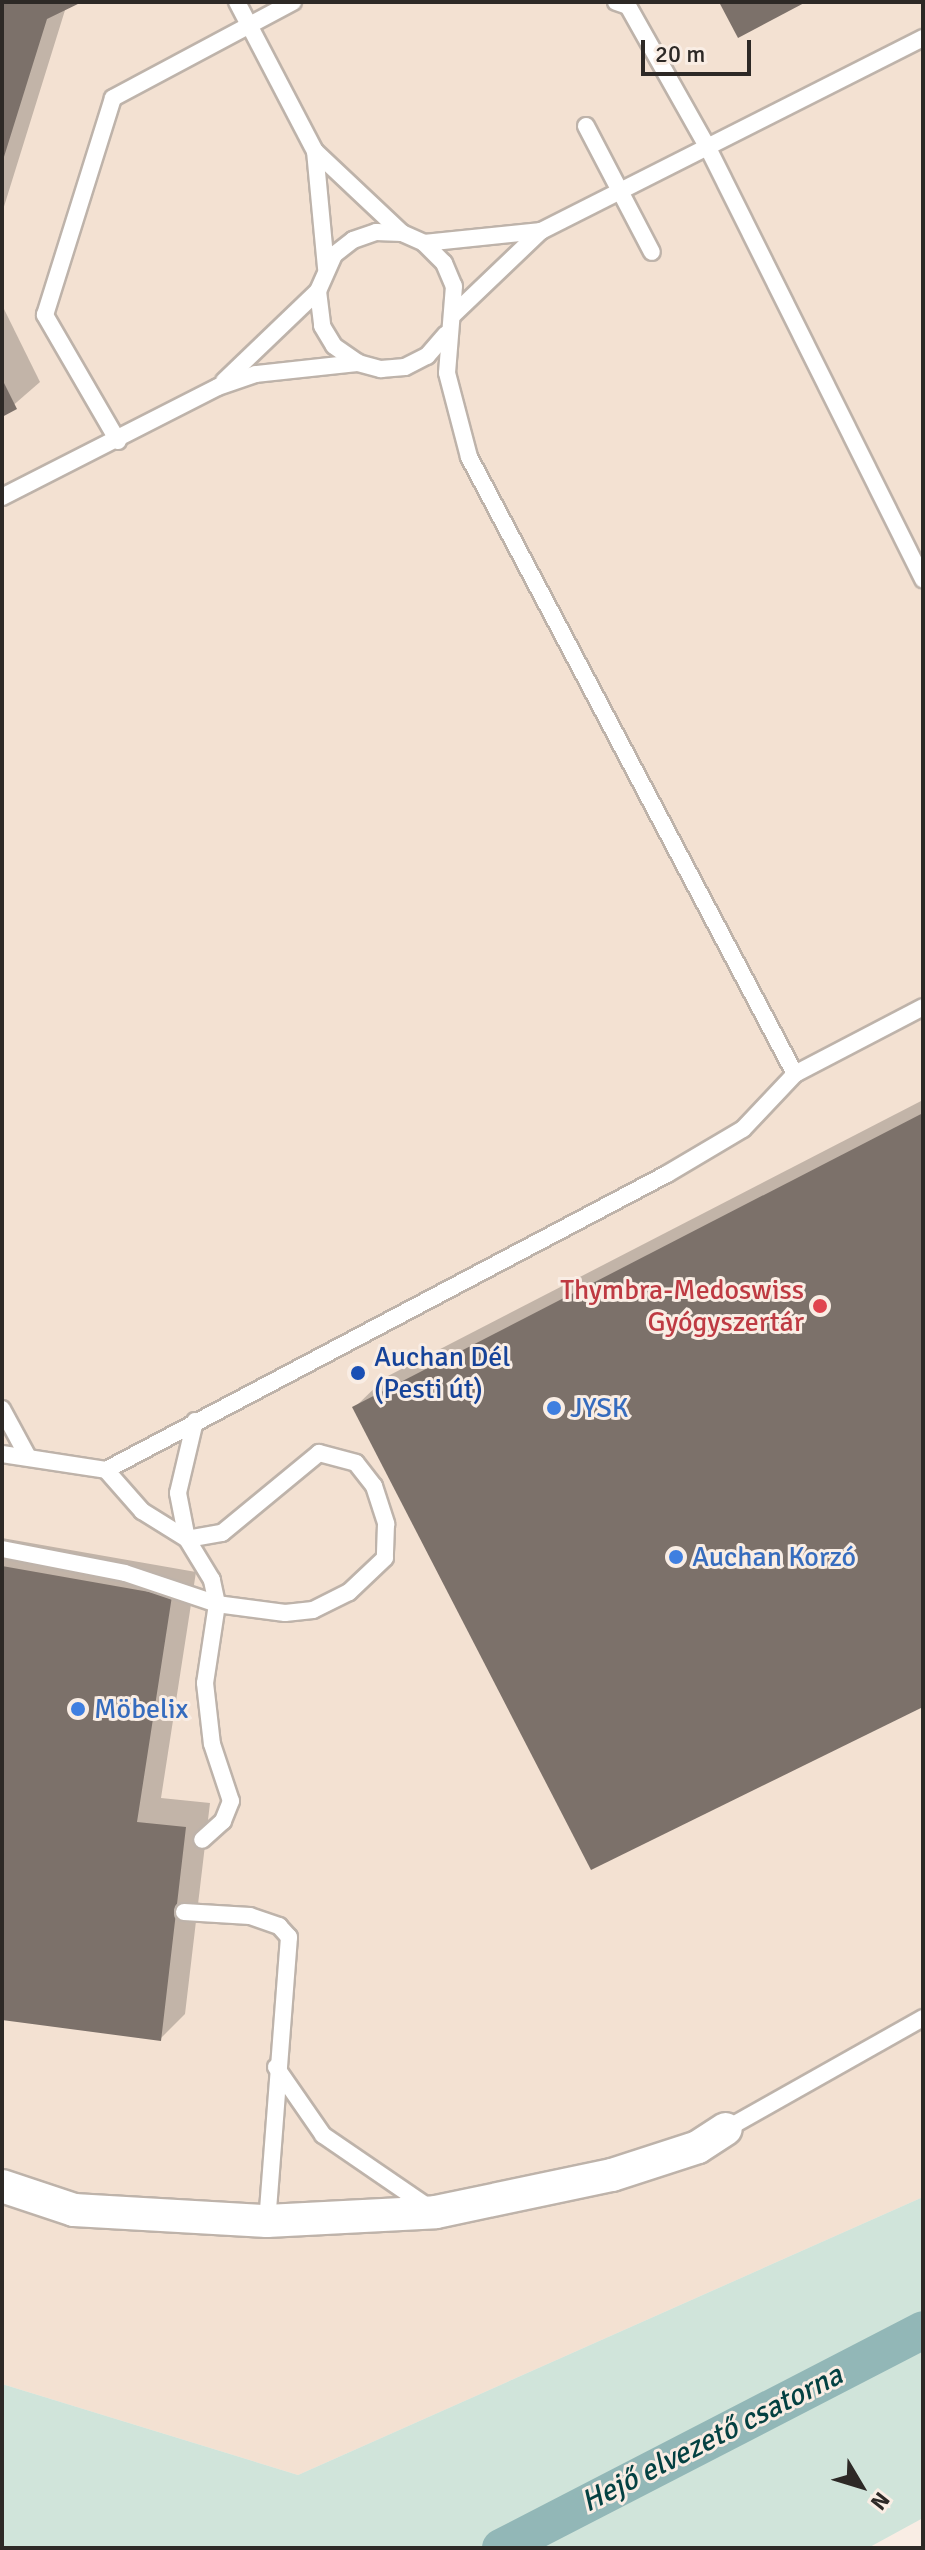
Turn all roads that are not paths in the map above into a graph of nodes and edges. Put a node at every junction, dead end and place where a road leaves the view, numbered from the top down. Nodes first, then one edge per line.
1 (237, 2) edge
2 (293, 2) edge
3 (616, 2) edge
4 (249, 26) junction
5 (923, 38) edge
6 (586, 126) dead end
7 (708, 148) junction
8 (315, 151) junction
9 (619, 192) junction
10 (541, 231) junction
11 (402, 233) junction
12 (424, 243) junction
13 (652, 252) dead end
14 (326, 268) junction
15 (318, 291) junction
16 (453, 315) junction
17 (446, 334) junction
18 (358, 363) junction
19 (218, 387) junction
20 (118, 441) junction
21 (2, 497) edge
22 (923, 579) edge
23 (923, 1007) edge
24 (795, 1074) junction
25 (2, 1409) edge
26 (195, 1421) junction
27 (2, 1454) edge
28 (28, 1457) junction
29 (106, 1470) junction
30 (187, 1539) junction
31 (2, 1549) edge
32 (217, 1604) junction
33 (202, 1840) dead end
34 (184, 1912) dead end
35 (923, 2018) edge
36 (276, 2067) junction
37 (726, 2129) joint
38 (2, 2186) edge
39 (436, 2212) junction
40 (267, 2221) junction

1 - 4 lane
2 - 4 lane
3 - 7 lane
4 - 8 lane
4 - 20 lane
5 - 7 lane
6 - 9 lane
7 - 9 lane
7 - 22 lane
8 - 11 lane
8 - 14 lane
9 - 10 lane
9 - 13 lane
10 - 12 lane
10 - 16 lane
11 - 12 lane
11 - 14 lane
12 - 16 lane
14 - 15 lane
15 - 18 lane
15 - 19 lane
16 - 17 lane
17 - 18 lane
17 - 24 lane
18 - 19 lane
19 - 20 lane
20 - 21 lane
23 - 24 lane
24 - 26 lane
25 - 28 lane
26 - 29 lane
26 - 30 lane
27 - 28 lane
28 - 29 lane
29 - 30 lane
30 - 32 lane
30 - 32 lane
31 - 32 lane
32 - 33 lane
34 - 36 lane
35 - 37 lane
36 - 39 lane
36 - 40 lane
37 - 39 street
38 - 40 street
39 - 40 street

